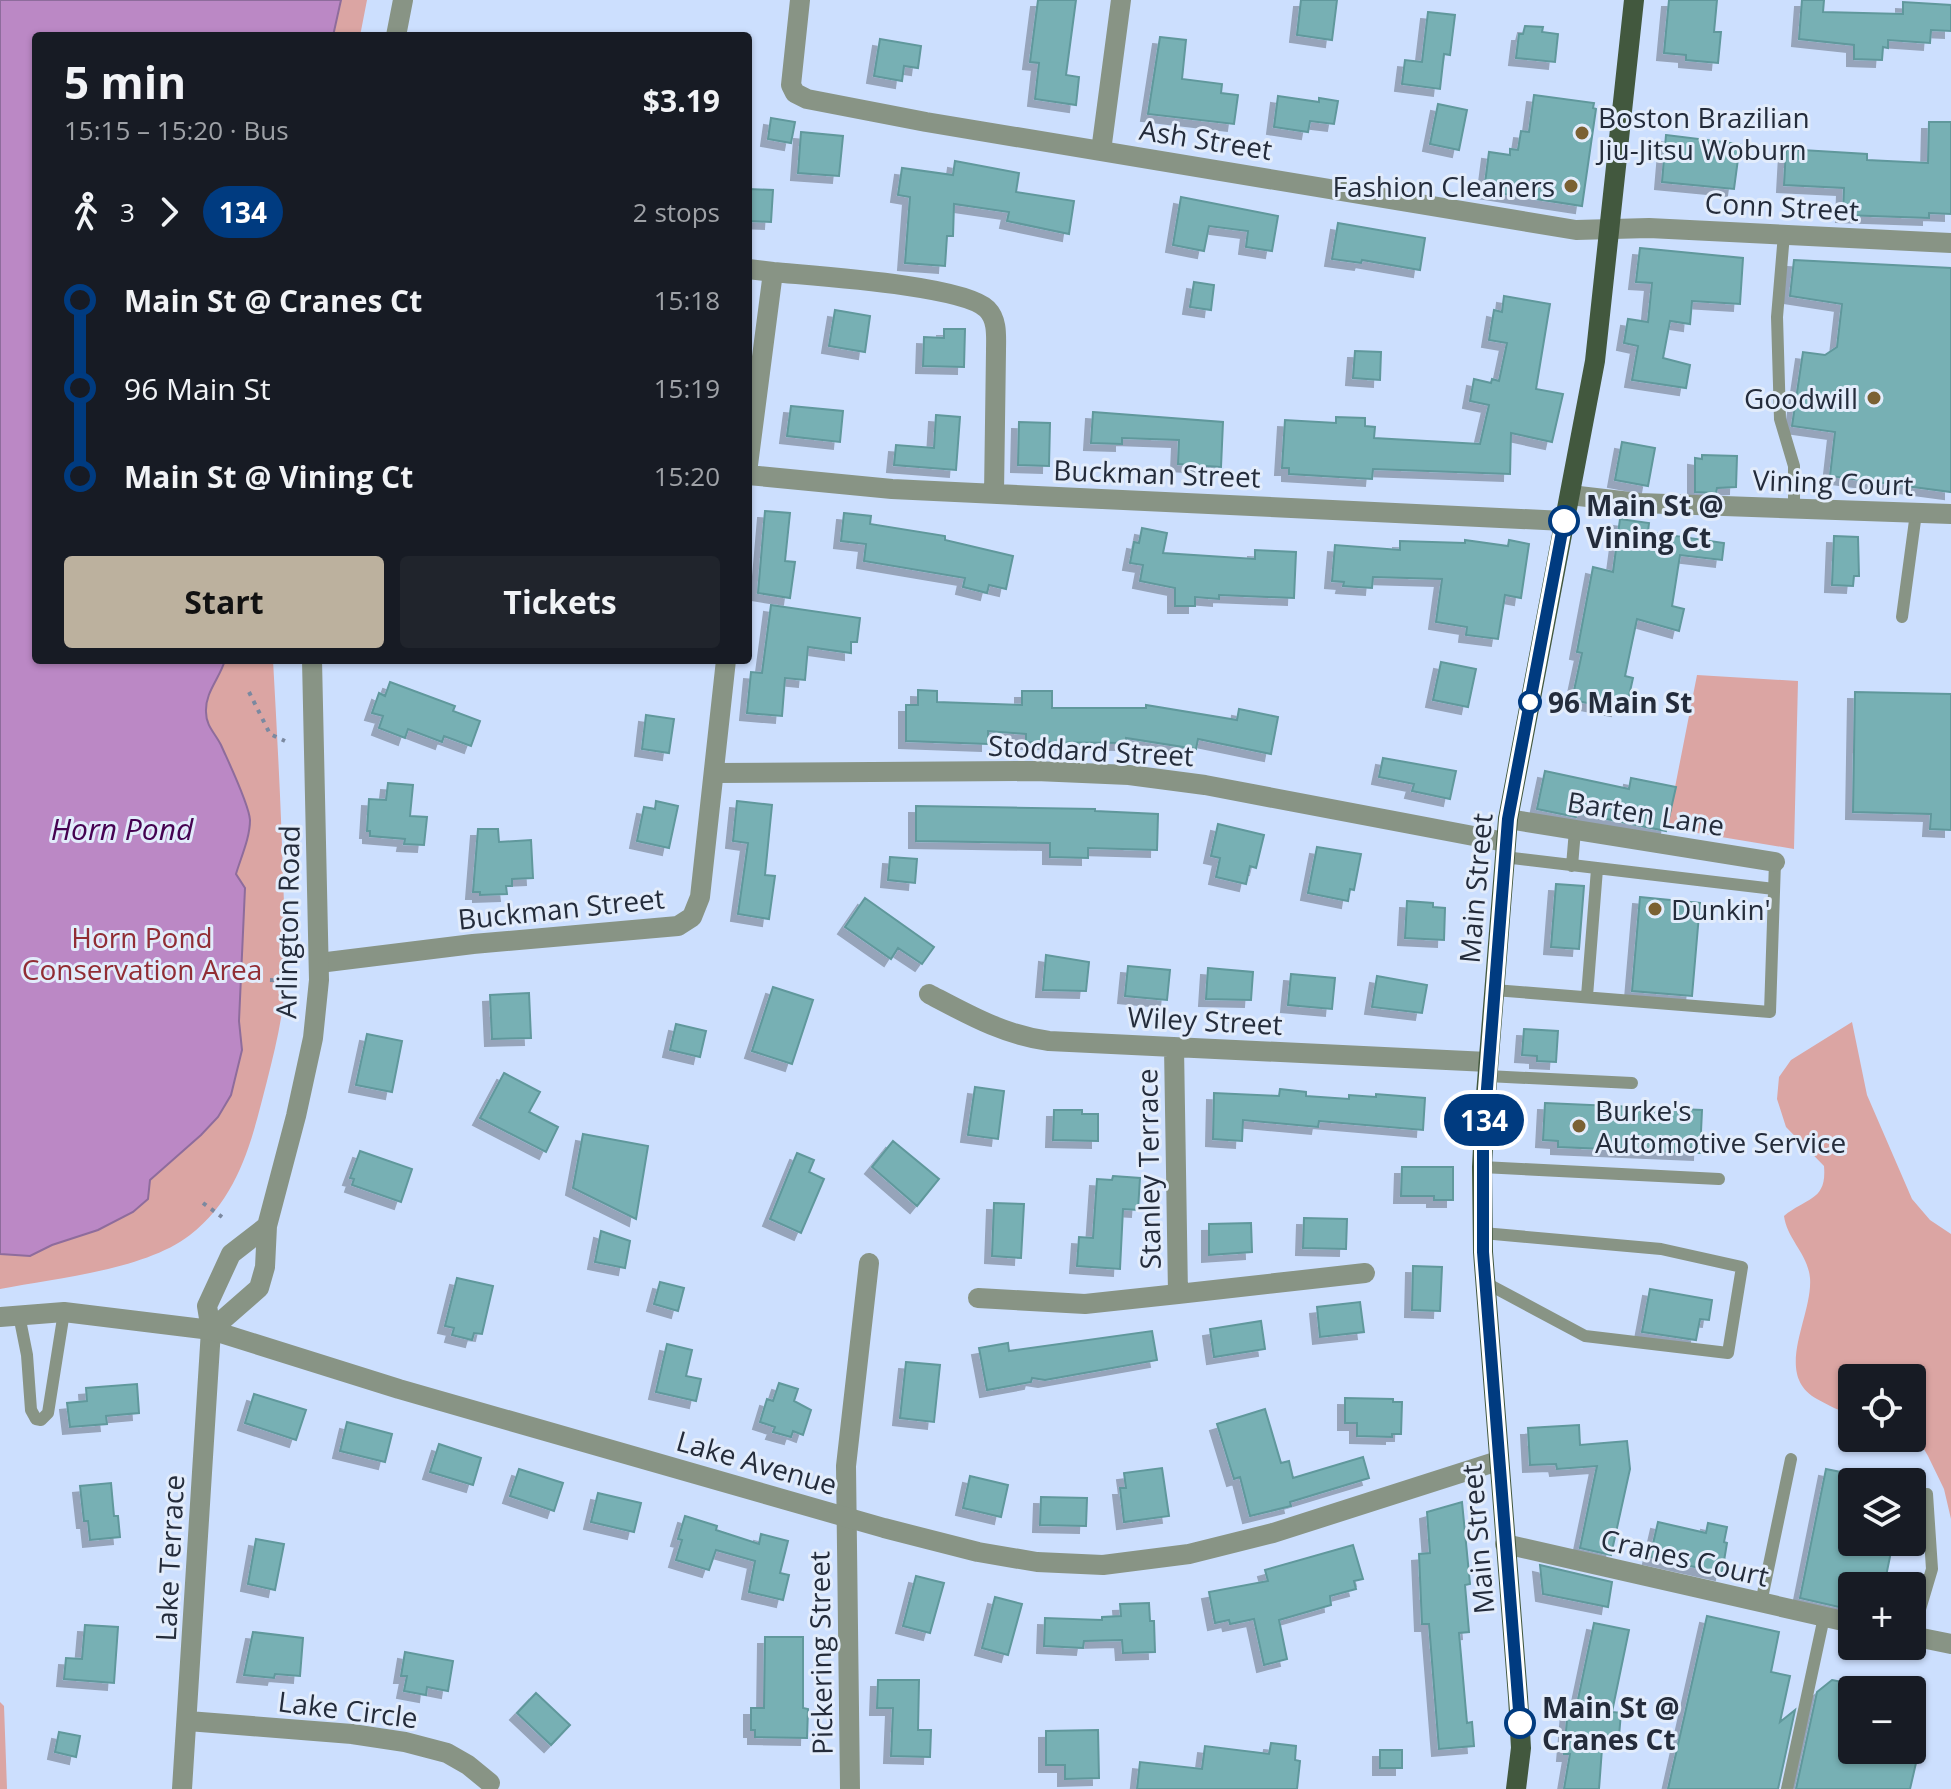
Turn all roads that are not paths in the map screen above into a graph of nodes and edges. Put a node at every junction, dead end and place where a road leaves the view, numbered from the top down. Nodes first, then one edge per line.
1 (403, 0) edge
2 (800, 0) edge
3 (1121, 0) edge
4 (1634, 0) edge
5 (397, 32) edge
6 (1101, 151) junction
7 (1610, 229) junction
8 (1784, 234) junction
9 (1951, 243) edge
10 (752, 269) edge
11 (773, 272) junction
12 (752, 434) edge
13 (752, 475) edge
14 (994, 494) junction
15 (1570, 495) junction
16 (1794, 508) junction
17 (1916, 513) junction
18 (1951, 514) edge
19 (1564, 521) junction
20 (1902, 617) dead end
21 (312, 664) edge
22 (726, 664) edge
23 (716, 773) junction
24 (1508, 819) junction
25 (1575, 830) junction
26 (1504, 850) junction
27 (1775, 862) joint
28 (1572, 866) junction
29 (1597, 869) junction
30 (1774, 889) junction
31 (319, 963) junction
32 (1494, 990) junction
33 (929, 994) dead end
34 (1587, 996) junction
35 (1174, 1047) junction
36 (1488, 1069) junction
37 (1632, 1083) dead end
38 (1482, 1167) junction
39 (1719, 1179) dead end
40 (267, 1226) junction
41 (1483, 1233) junction
42 (869, 1263) dead end
43 (1365, 1273) dead end
44 (1486, 1283) junction
45 (1178, 1294) junction
46 (978, 1298) dead end
47 (64, 1312) junction
48 (9, 1316) edge
49 (211, 1330) junction
50 (1791, 1459) dead end
51 (1498, 1461) junction
52 (1927, 1494) dead end
53 (847, 1517) junction
54 (1505, 1544) junction
55 (1926, 1589) edge
56 (1761, 1603) junction
57 (1824, 1617) junction
58 (1838, 1620) edge
59 (1926, 1639) edge
60 (1951, 1644) edge
61 (188, 1721) junction
62 (490, 1783) dead end
63 (182, 1789) edge
64 (850, 1789) edge
65 (1516, 1789) edge
66 (1787, 1789) edge

1 - 5 street
2 - 6 street, Ash Street
3 - 6 street
4 - 7 main road, Main Street
6 - 7 street, Ash Street
7 - 8 street, Conn Street
7 - 15 main road, Main Street
8 - 9 street, Conn Street
8 - 16 lane
10 - 11 street
11 - 12 street
11 - 14 street
13 - 14 street, Buckman Street
14 - 19 street, Buckman Street
15 - 16 street, Vining Court
15 - 19 main road, Main Street
16 - 17 street, Vining Court
17 - 18 street, Vining Court
17 - 20 lane
19 - 24 main road, Main Street
21 - 31 street, Arlington Road
22 - 23 street, Buckman Street
23 - 26 street, Stoddard Street
23 - 31 street, Buckman Street
24 - 25 street, Barten Lane
24 - 26 main road, Main Street
25 - 27 street, Barten Lane
25 - 28 lane
26 - 28 lane
26 - 32 main road, Main Street
27 - 30 lane
28 - 29 lane
29 - 30 lane
29 - 34 lane
30 - 34 lane
31 - 40 street, Arlington Road
32 - 34 lane
32 - 36 main road, Main Street
33 - 35 street, Wiley Street
35 - 36 street, Wiley Street
35 - 45 street, Stanley Terrace
36 - 37 lane
36 - 38 main road, Main Street
38 - 39 lane
38 - 41 main road, Main Street
40 - 49 street, Arlington Road
40 - 49 street
41 - 44 main road, Main Street
41 - 44 lane
42 - 53 street, Pickering Street
43 - 45 street, Stanley Terrace
44 - 51 main road, Main Street
45 - 46 street
47 - 48 street, Lake Avenue
47 - 48 lane
47 - 49 street, Lake Avenue
49 - 53 street, Lake Avenue
49 - 61 street, Lake Terrace
50 - 56 lane
51 - 53 street, Lake Avenue
51 - 54 main road, Main Street
52 - 55 lane
53 - 64 street, Pickering Street
54 - 56 street, Cranes Court
54 - 65 main road, Main Street
56 - 57 street, Cranes Court
57 - 58 street, Cranes Court
57 - 66 lane
59 - 60 street
61 - 62 street, Lake Circle
61 - 63 street, Lake Terrace

